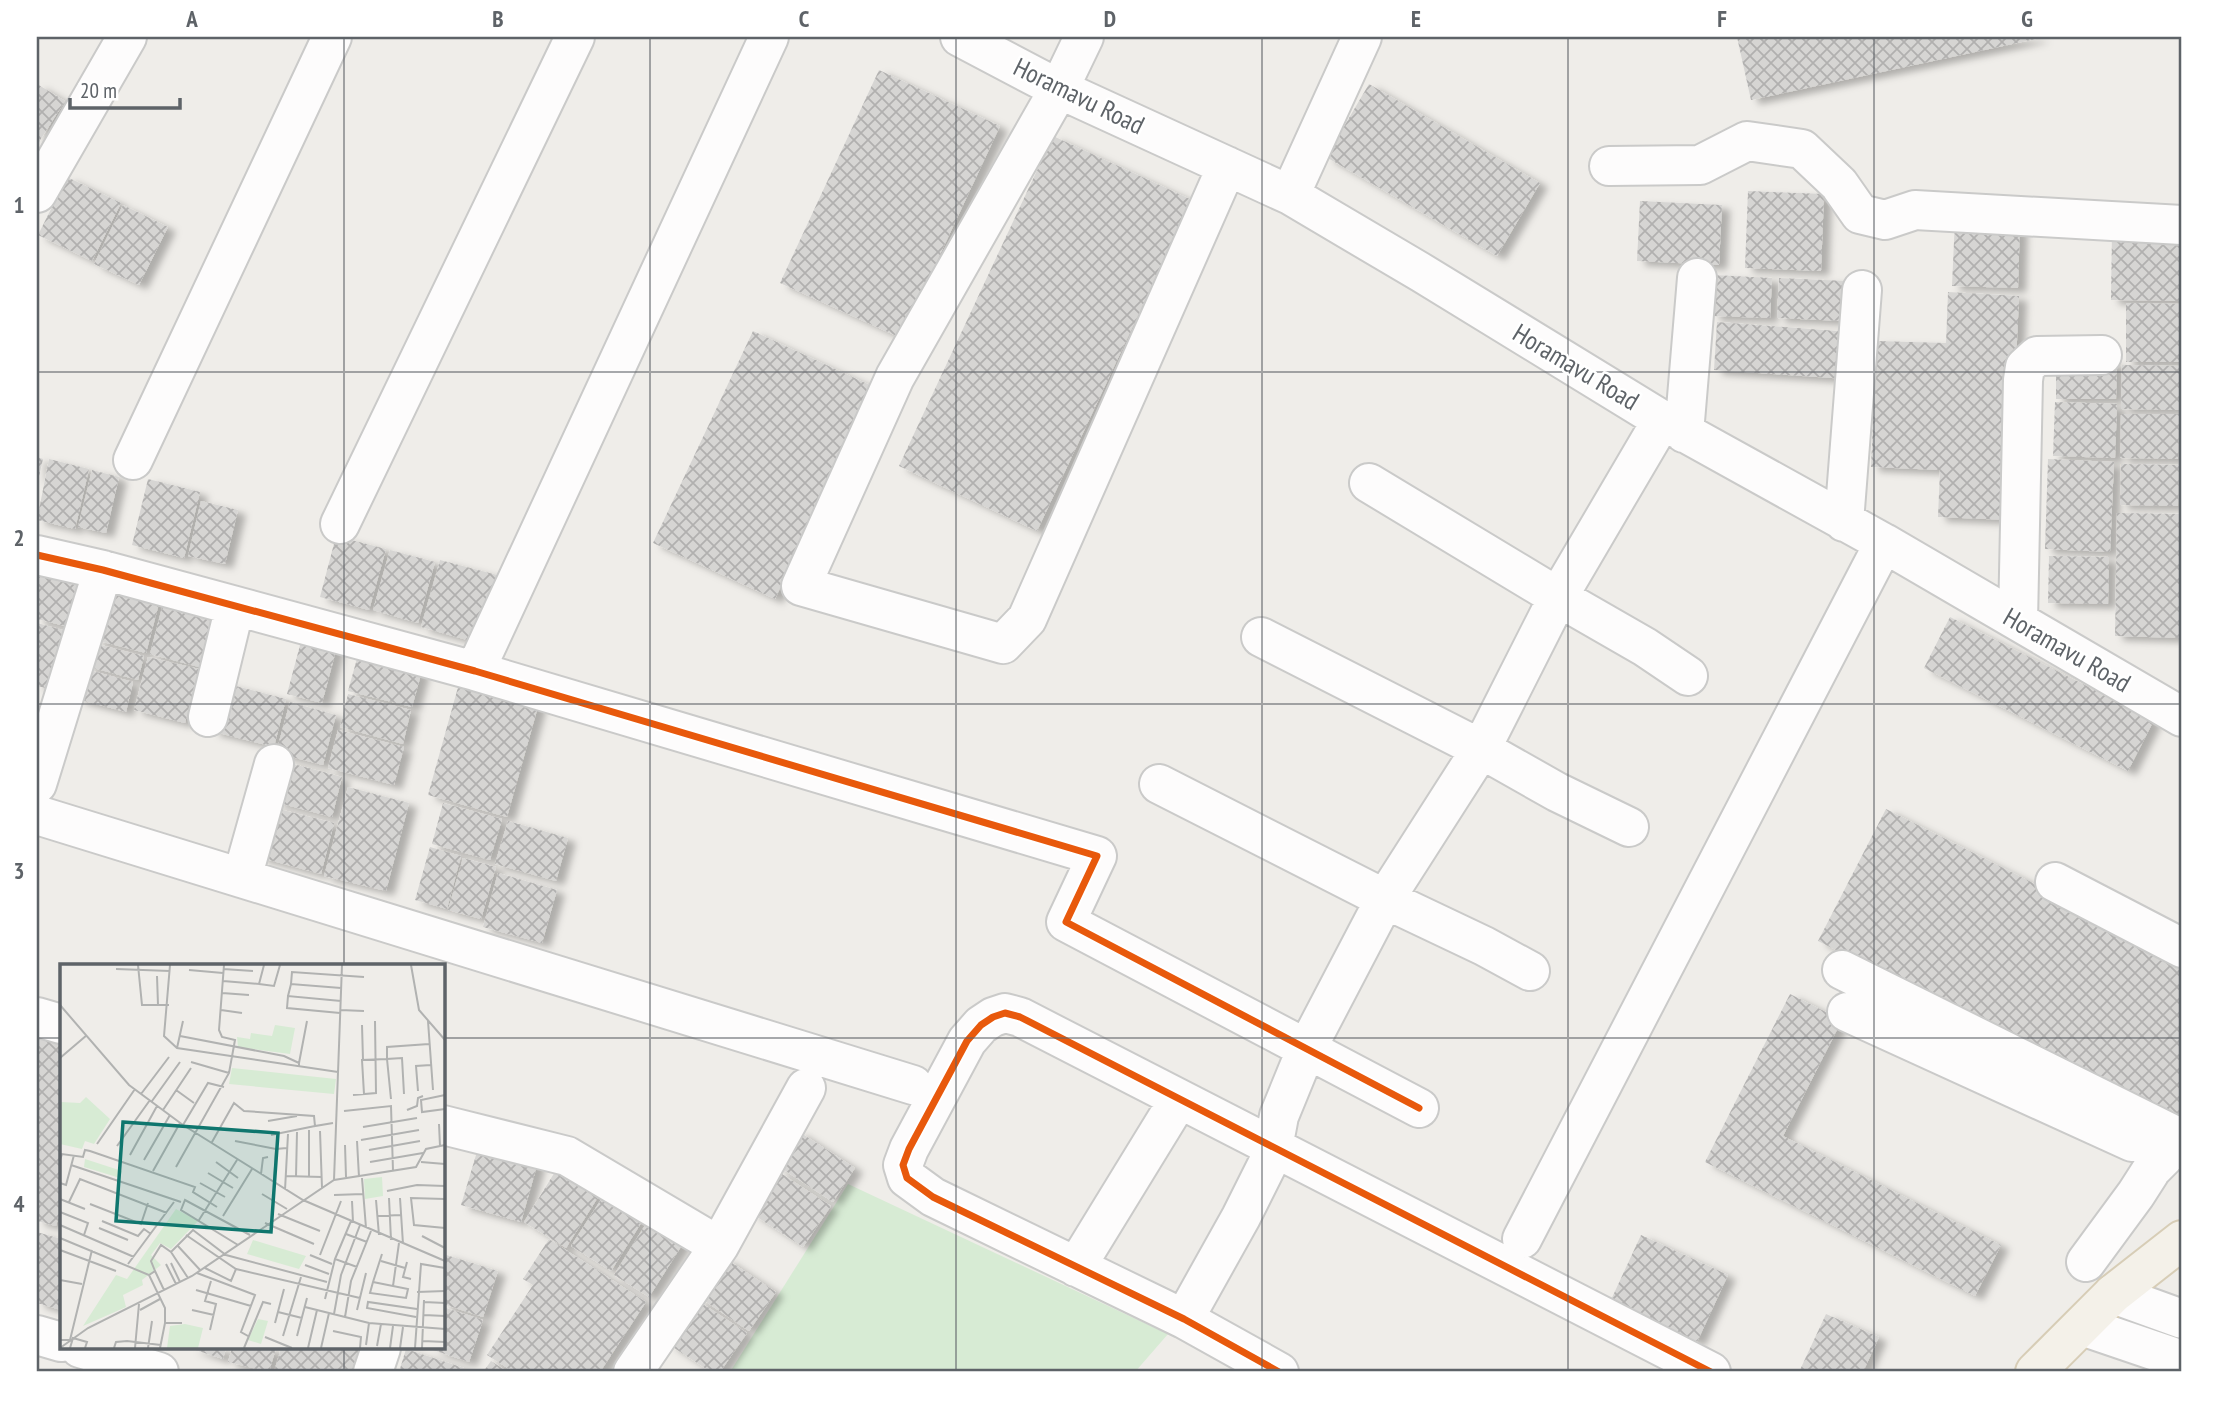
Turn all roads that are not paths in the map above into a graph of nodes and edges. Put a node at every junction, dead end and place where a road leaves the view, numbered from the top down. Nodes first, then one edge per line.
1 (127, 37) edge
2 (332, 37) edge
3 (575, 37) edge
4 (769, 37) edge
5 (960, 37) edge
6 (1084, 37) edge
7 (1362, 37) edge
8 (1059, 89) junction
9 (1227, 166) junction
10 (1609, 166) dead end
11 (37, 193) edge
12 (1290, 195) junction
13 (2182, 225) edge
14 (1697, 278) dead end
15 (1862, 290) dead end
16 (2102, 355) dead end
17 (1673, 426) junction
18 (133, 460) dead end
19 (1369, 482) dead end
20 (1844, 522) junction
21 (340, 524) dead end
22 (1884, 543) junction
23 (37, 555) edge
24 (103, 570) junction
25 (1558, 597) junction
26 (235, 606) junction
27 (2018, 621) junction
28 (1261, 637) dead end
29 (475, 671) junction
30 (1688, 677) dead end
31 (2182, 717) edge
32 (208, 718) dead end
33 (1481, 749) junction
34 (274, 764) dead end
35 (37, 784) edge
36 (1159, 784) dead end
37 (37, 815) edge
38 (1629, 827) dead end
39 (242, 878) junction
40 (2055, 882) dead end
41 (1385, 899) junction
42 (2182, 948) edge
43 (1842, 970) dead end
44 (1530, 971) dead end
45 (1847, 1012) dead end
46 (37, 1017) edge
47 (60, 1024) edge
48 (1306, 1050) junction
49 (913, 1085) dead end
50 (806, 1087) dead end
51 (1179, 1099) junction
52 (1419, 1108) dead end
53 (444, 1128) edge
54 (1273, 1148) junction
55 (2176, 1153) edge
56 (1522, 1238) dead end
57 (2182, 1241) edge
58 (719, 1246) junction
59 (2086, 1262) dead end
60 (1076, 1267) junction
61 (2113, 1294) junction
62 (1184, 1319) junction
63 (2182, 1319) edge
64 (2082, 1326) junction
65 (37, 1335) edge
66 (60, 1342) edge
67 (87, 1350) edge
68 (380, 1350) edge
69 (2182, 1360) edge
70 (159, 1372) edge
71 (373, 1372) edge
72 (634, 1372) edge
73 (1279, 1372) edge
74 (1712, 1372) edge
75 (2035, 1372) edge

1 - 11 street
2 - 18 street
3 - 21 street
4 - 29 street
5 - 8 street, Horamavu Road
6 - 8 street
7 - 12 street
8 - 9 street, Horamavu Road
8 - 9 street
9 - 12 street, Horamavu Road
10 - 13 street
12 - 17 street, Horamavu Road
14 - 17 street
15 - 20 street
16 - 27 street
17 - 20 street, Horamavu Road
17 - 25 street
19 - 25 street
20 - 22 street, Horamavu Road
22 - 27 street, Horamavu Road
22 - 56 street
23 - 24 street
24 - 26 street
24 - 35 street
25 - 30 street
25 - 33 street
26 - 29 street
26 - 32 street
27 - 31 street, Horamavu Road
28 - 33 street
29 - 48 street
33 - 38 street
33 - 41 street
34 - 39 street
36 - 41 street
37 - 39 street
39 - 49 street
40 - 42 street
41 - 44 street
41 - 48 street
43 - 55 street
45 - 55 street
46 - 47 street
48 - 52 street
48 - 54 street
50 - 58 street
51 - 54 street
51 - 60 street
51 - 60 street
53 - 58 street
54 - 62 street
54 - 74 street
55 - 59 street
57 - 61 main road
58 - 72 street
60 - 62 street
61 - 63 street
61 - 64 main road
62 - 73 street
64 - 69 street
64 - 75 main road
65 - 66 street
67 - 70 street
68 - 71 street

